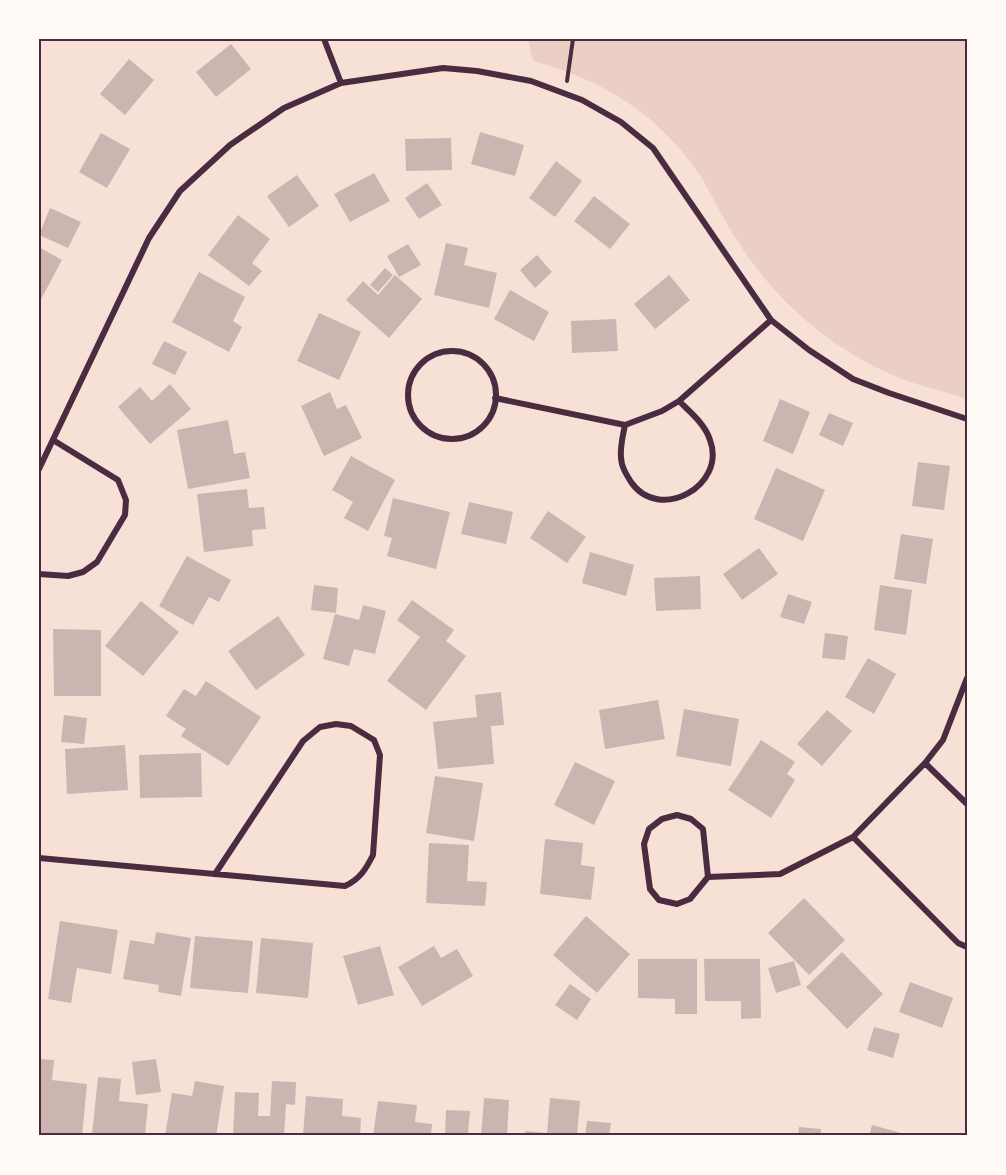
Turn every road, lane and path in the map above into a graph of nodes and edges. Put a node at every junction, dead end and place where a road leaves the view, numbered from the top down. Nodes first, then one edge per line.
1 (324, 39) edge
2 (573, 39) edge
3 (341, 82) junction
4 (565, 94) junction
5 (771, 320) junction
6 (495, 398) junction
7 (679, 401) junction
8 (967, 419) edge
9 (624, 425) junction
10 (53, 440) junction
11 (39, 469) edge
12 (39, 574) edge
13 (967, 678) edge
14 (925, 763) junction
15 (967, 804) edge
16 (853, 837) junction
17 (39, 858) edge
18 (215, 874) junction
19 (708, 878) junction
20 (967, 947) edge

1 - 3 street
2 - 4 path
3 - 4 street
3 - 10 street
4 - 5 street
5 - 7 street
5 - 8 street
6 - 6 street
6 - 9 street
7 - 9 street
7 - 9 street
10 - 11 street
10 - 12 street
13 - 14 street
14 - 15 street
14 - 16 street
16 - 19 street
16 - 20 street
17 - 18 street
18 - 18 street
19 - 19 street

